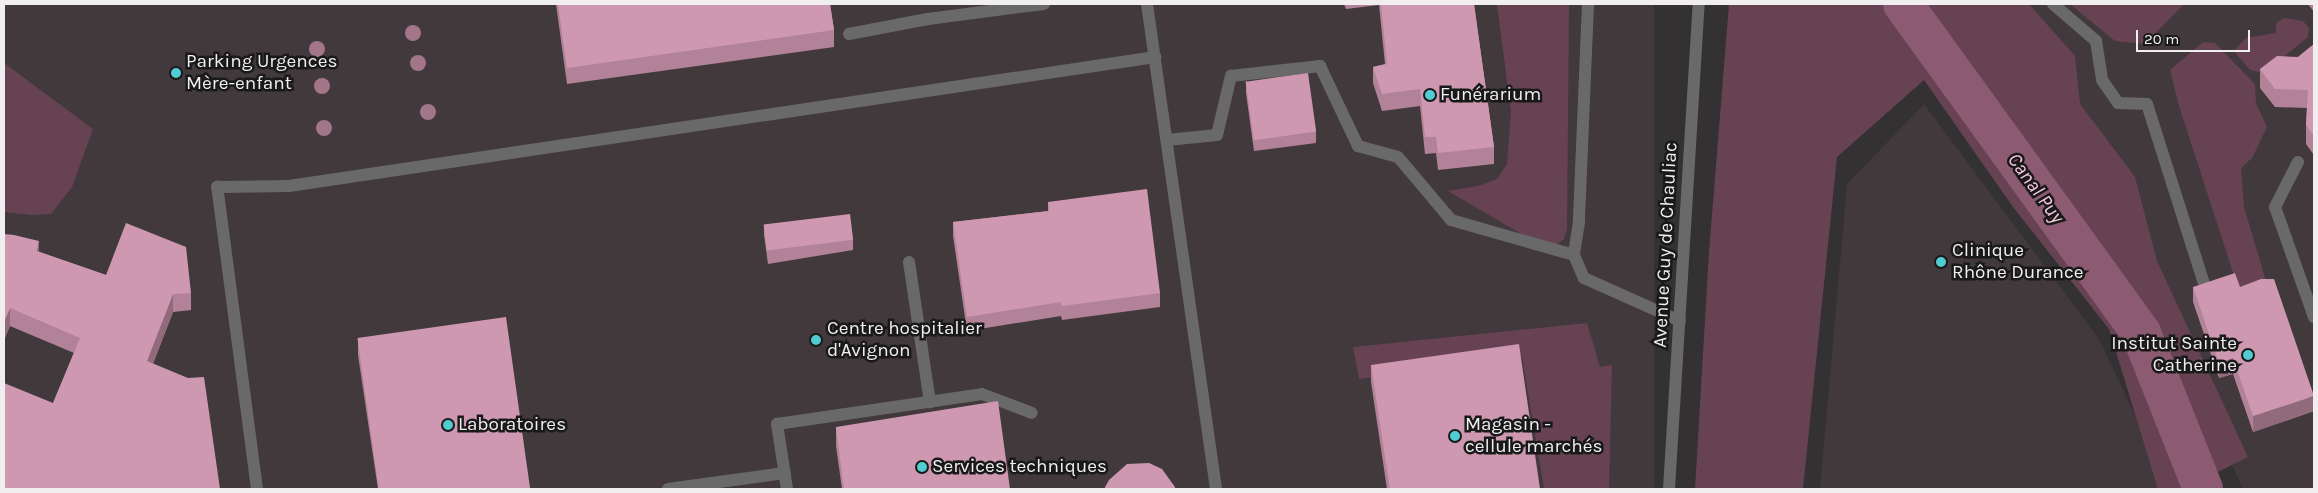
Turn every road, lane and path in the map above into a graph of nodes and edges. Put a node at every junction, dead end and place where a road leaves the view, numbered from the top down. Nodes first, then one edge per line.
1 (1044, 4) edge
2 (1147, 4) edge
3 (1588, 4) edge
4 (1699, 4) edge
5 (2054, 4) edge
6 (849, 34) dead end
7 (1155, 57) junction
8 (1167, 140) junction
9 (2298, 162) dead end
10 (1574, 255) junction
11 (909, 262) dead end
12 (2203, 281) dead end
13 (2313, 309) edge
14 (1680, 321) junction
15 (930, 402) junction
16 (1032, 413) dead end
17 (784, 472) junction
18 (258, 489) edge
19 (668, 489) edge
20 (787, 489) edge
21 (1216, 489) edge
22 (1669, 489) edge

1 - 6 street
2 - 7 street
3 - 10 street
4 - 14 street, Avenue Guy de Chauliac
5 - 12 street
7 - 8 street
7 - 18 street
8 - 10 street
8 - 21 street
9 - 13 street
10 - 14 street
11 - 15 street
14 - 22 street, Avenue Guy de Chauliac
15 - 16 street
15 - 17 street
17 - 19 street
17 - 20 street

